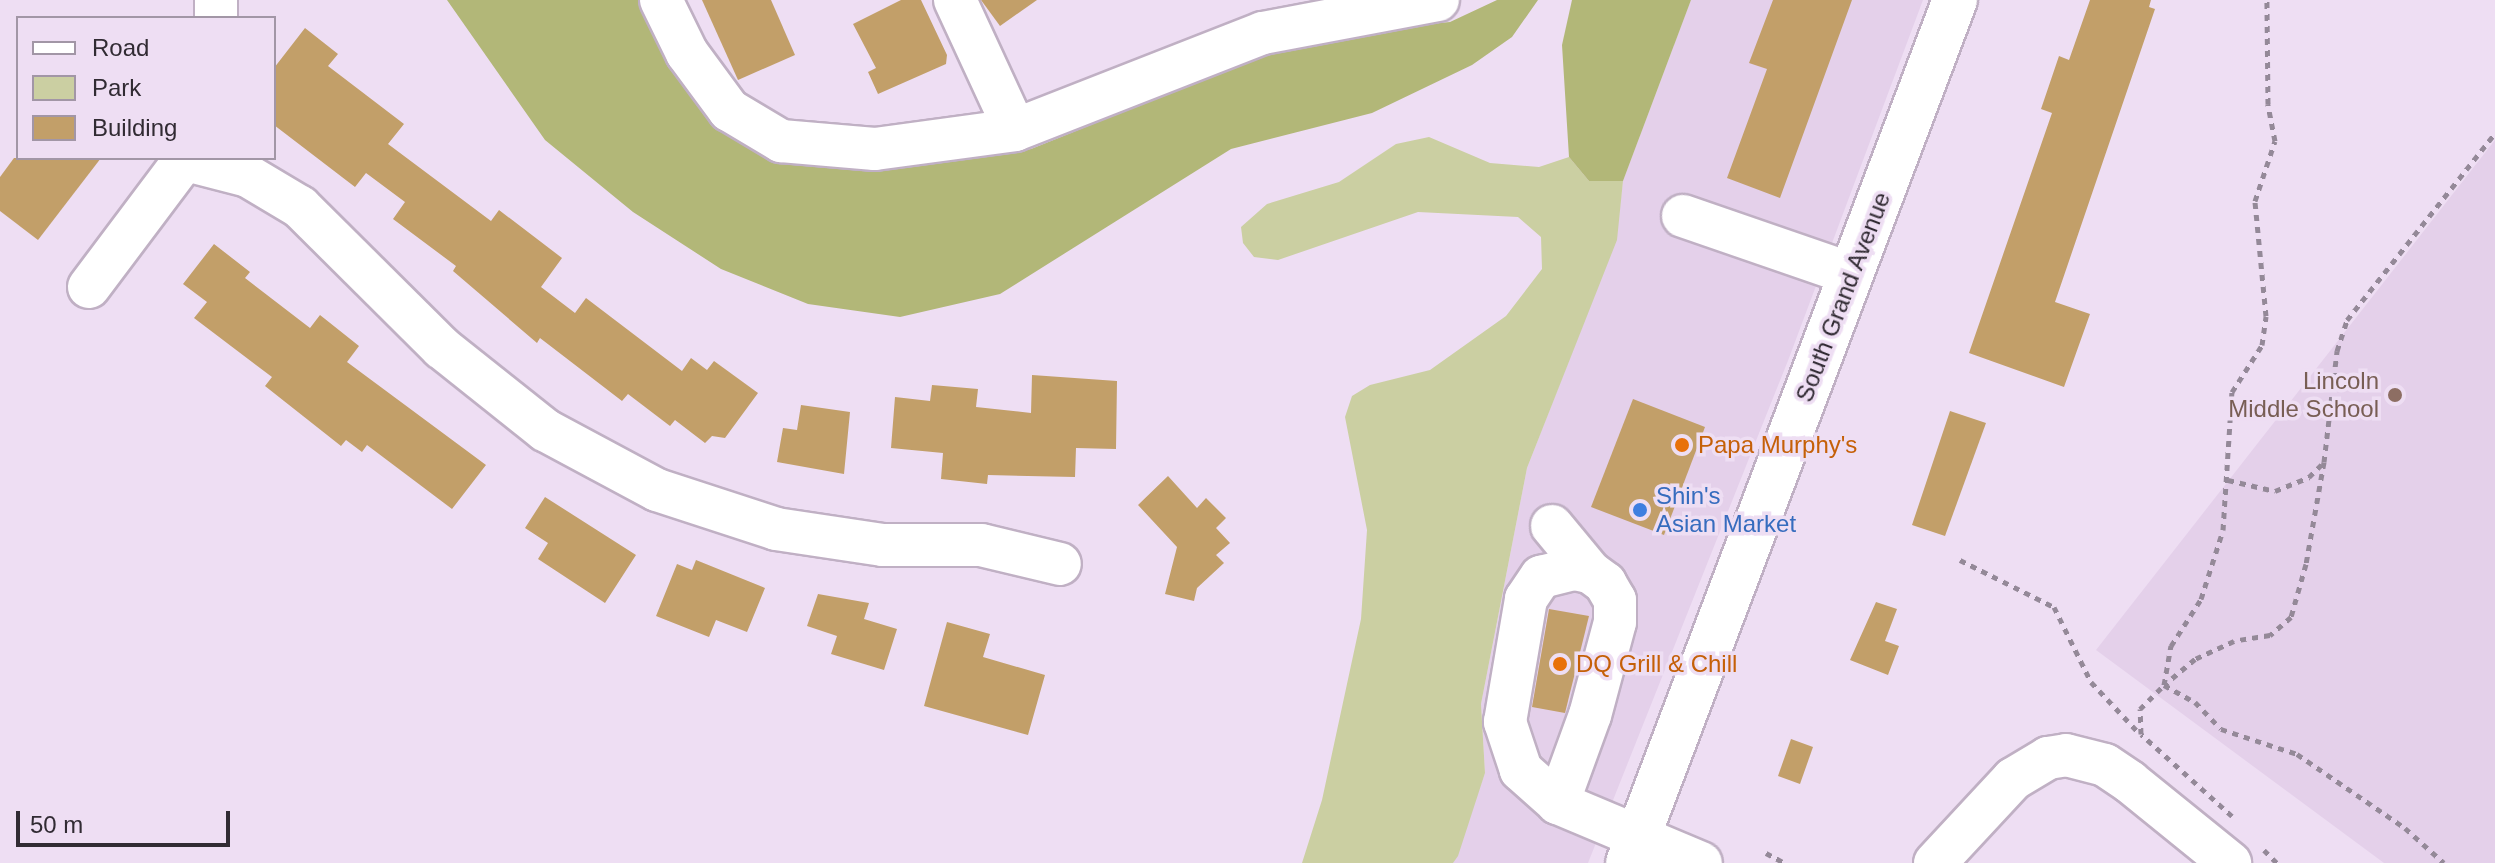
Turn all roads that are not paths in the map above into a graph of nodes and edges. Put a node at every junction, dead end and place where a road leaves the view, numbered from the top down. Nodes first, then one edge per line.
1 (661, 0) edge
2 (955, 0) edge
3 (1955, 0) edge
4 (1423, 1) edge
5 (1256, 16) edge
6 (1015, 130) junction
7 (185, 160) edge
8 (190, 160) edge
9 (1683, 216) dead end
10 (1851, 274) junction
11 (89, 287) dead end
12 (1552, 526) dead end
13 (1060, 564) dead end
14 (1590, 572) junction
15 (1558, 803) junction
16 (1634, 848) edge
17 (2243, 853) edge
18 (1701, 863) edge
19 (1935, 863) edge

1 - 6 street
2 - 6 street
3 - 10 main road, South Grand Avenue
4 - 5 street
5 - 6 street
7 - 11 street
8 - 13 street
9 - 10 street
10 - 16 main road, South Grand Avenue
12 - 14 street
14 - 15 street
14 - 15 street
15 - 16 street
16 - 18 street
17 - 19 street

